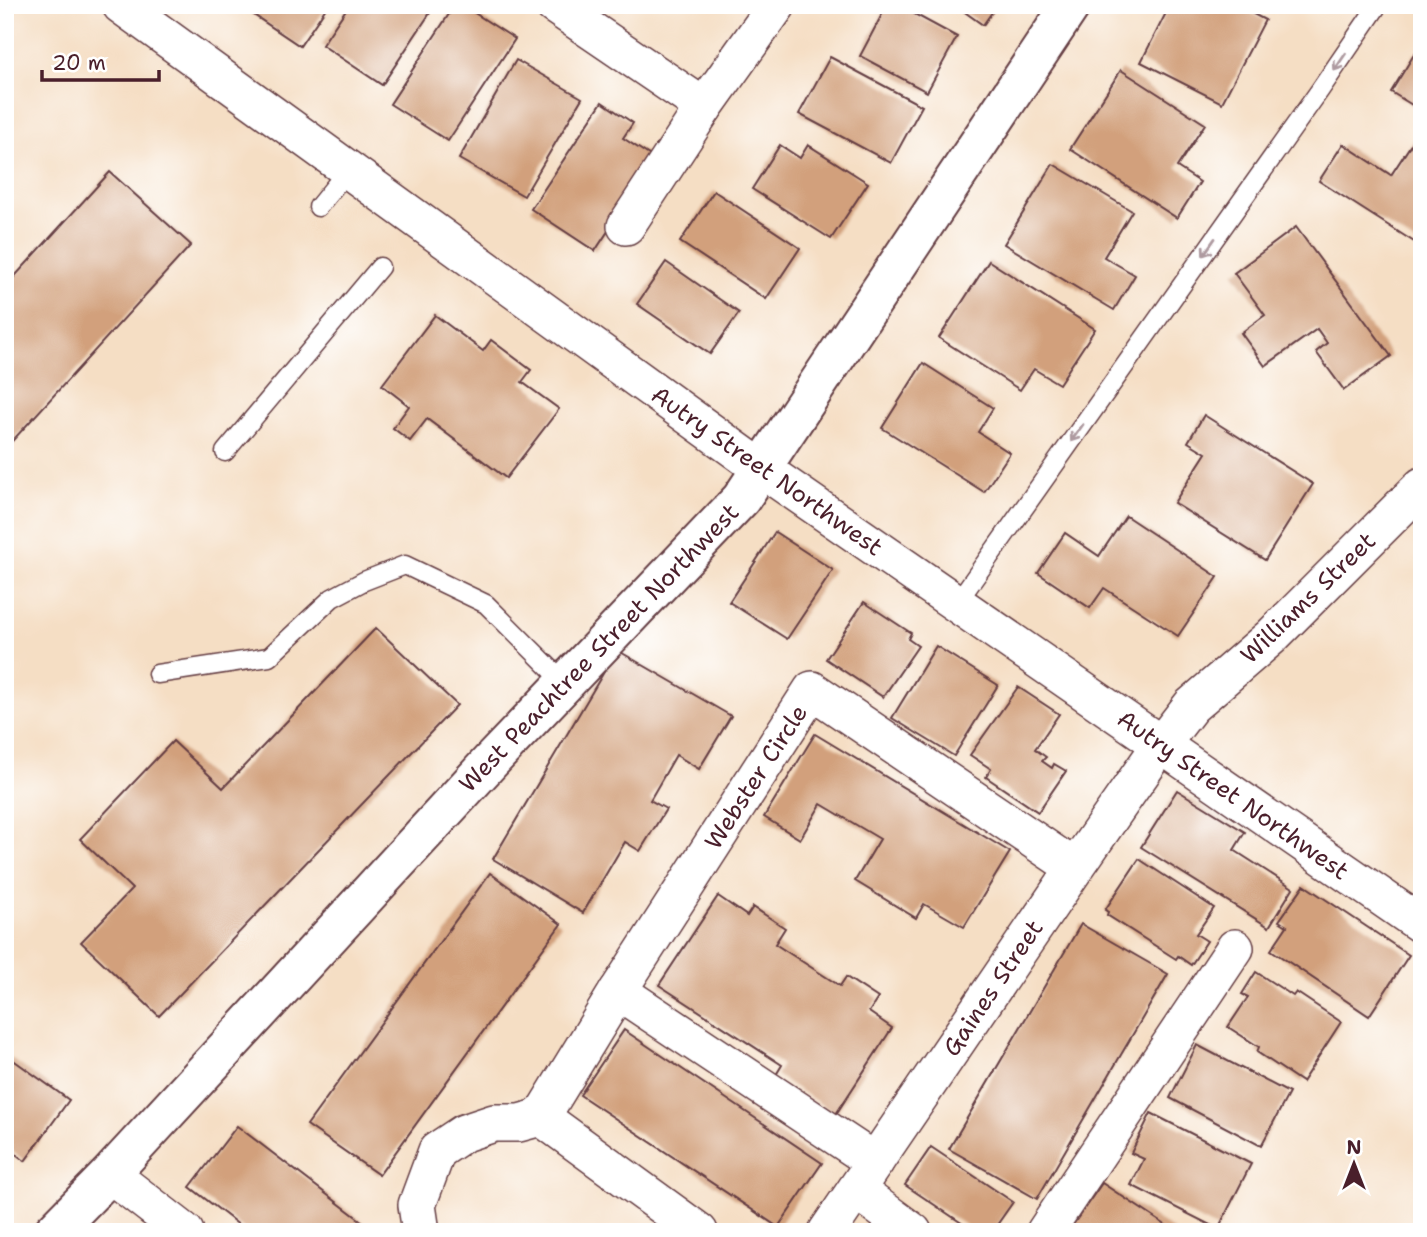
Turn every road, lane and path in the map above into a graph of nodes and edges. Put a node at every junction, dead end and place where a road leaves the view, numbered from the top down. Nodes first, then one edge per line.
1 (121, 5) edge
2 (554, 5) edge
3 (777, 5) edge
4 (1071, 5) edge
5 (1378, 5) edge
6 (704, 107) junction
7 (348, 170) junction
8 (318, 207) dead end
9 (626, 226) dead end
10 (380, 267) dead end
11 (225, 452) dead end
12 (762, 469) junction
13 (1422, 486) edge
14 (956, 604) junction
15 (157, 674) dead end
16 (565, 683) junction
17 (1160, 746) junction
18 (1075, 868) junction
19 (1422, 925) edge
20 (1235, 948) dead end
21 (618, 991) junction
22 (541, 1117) junction
23 (110, 1174) junction
24 (865, 1176) junction
25 (53, 1232) edge
26 (185, 1232) edge
27 (421, 1232) edge
28 (699, 1232) edge
29 (827, 1232) edge
30 (913, 1232) edge
31 (1045, 1232) edge

1 - 7 street, Autry Street Northwest
2 - 6 street
3 - 6 street
4 - 12 street, West Peachtree Street Northwest
5 -> 14 lane
6 - 9 street
7 - 8 lane
7 - 12 street, Autry Street Northwest
10 - 11 lane
12 - 14 street, Autry Street Northwest
12 - 16 street, West Peachtree Street Northwest
13 - 17 street, Williams Street
14 - 17 street, Autry Street Northwest
15 - 16 lane
16 - 23 street, West Peachtree Street Northwest
17 - 18 street, Gaines Street
17 - 19 street, Autry Street Northwest
18 - 21 street, Webster Circle
18 - 24 street, Gaines Street
20 - 31 street
21 - 22 street, Webster Circle
21 - 24 street
22 - 27 street
22 - 28 street
23 - 25 street, West Peachtree Street Northwest
23 - 26 street
24 - 29 street, Gaines Street
24 - 30 street

